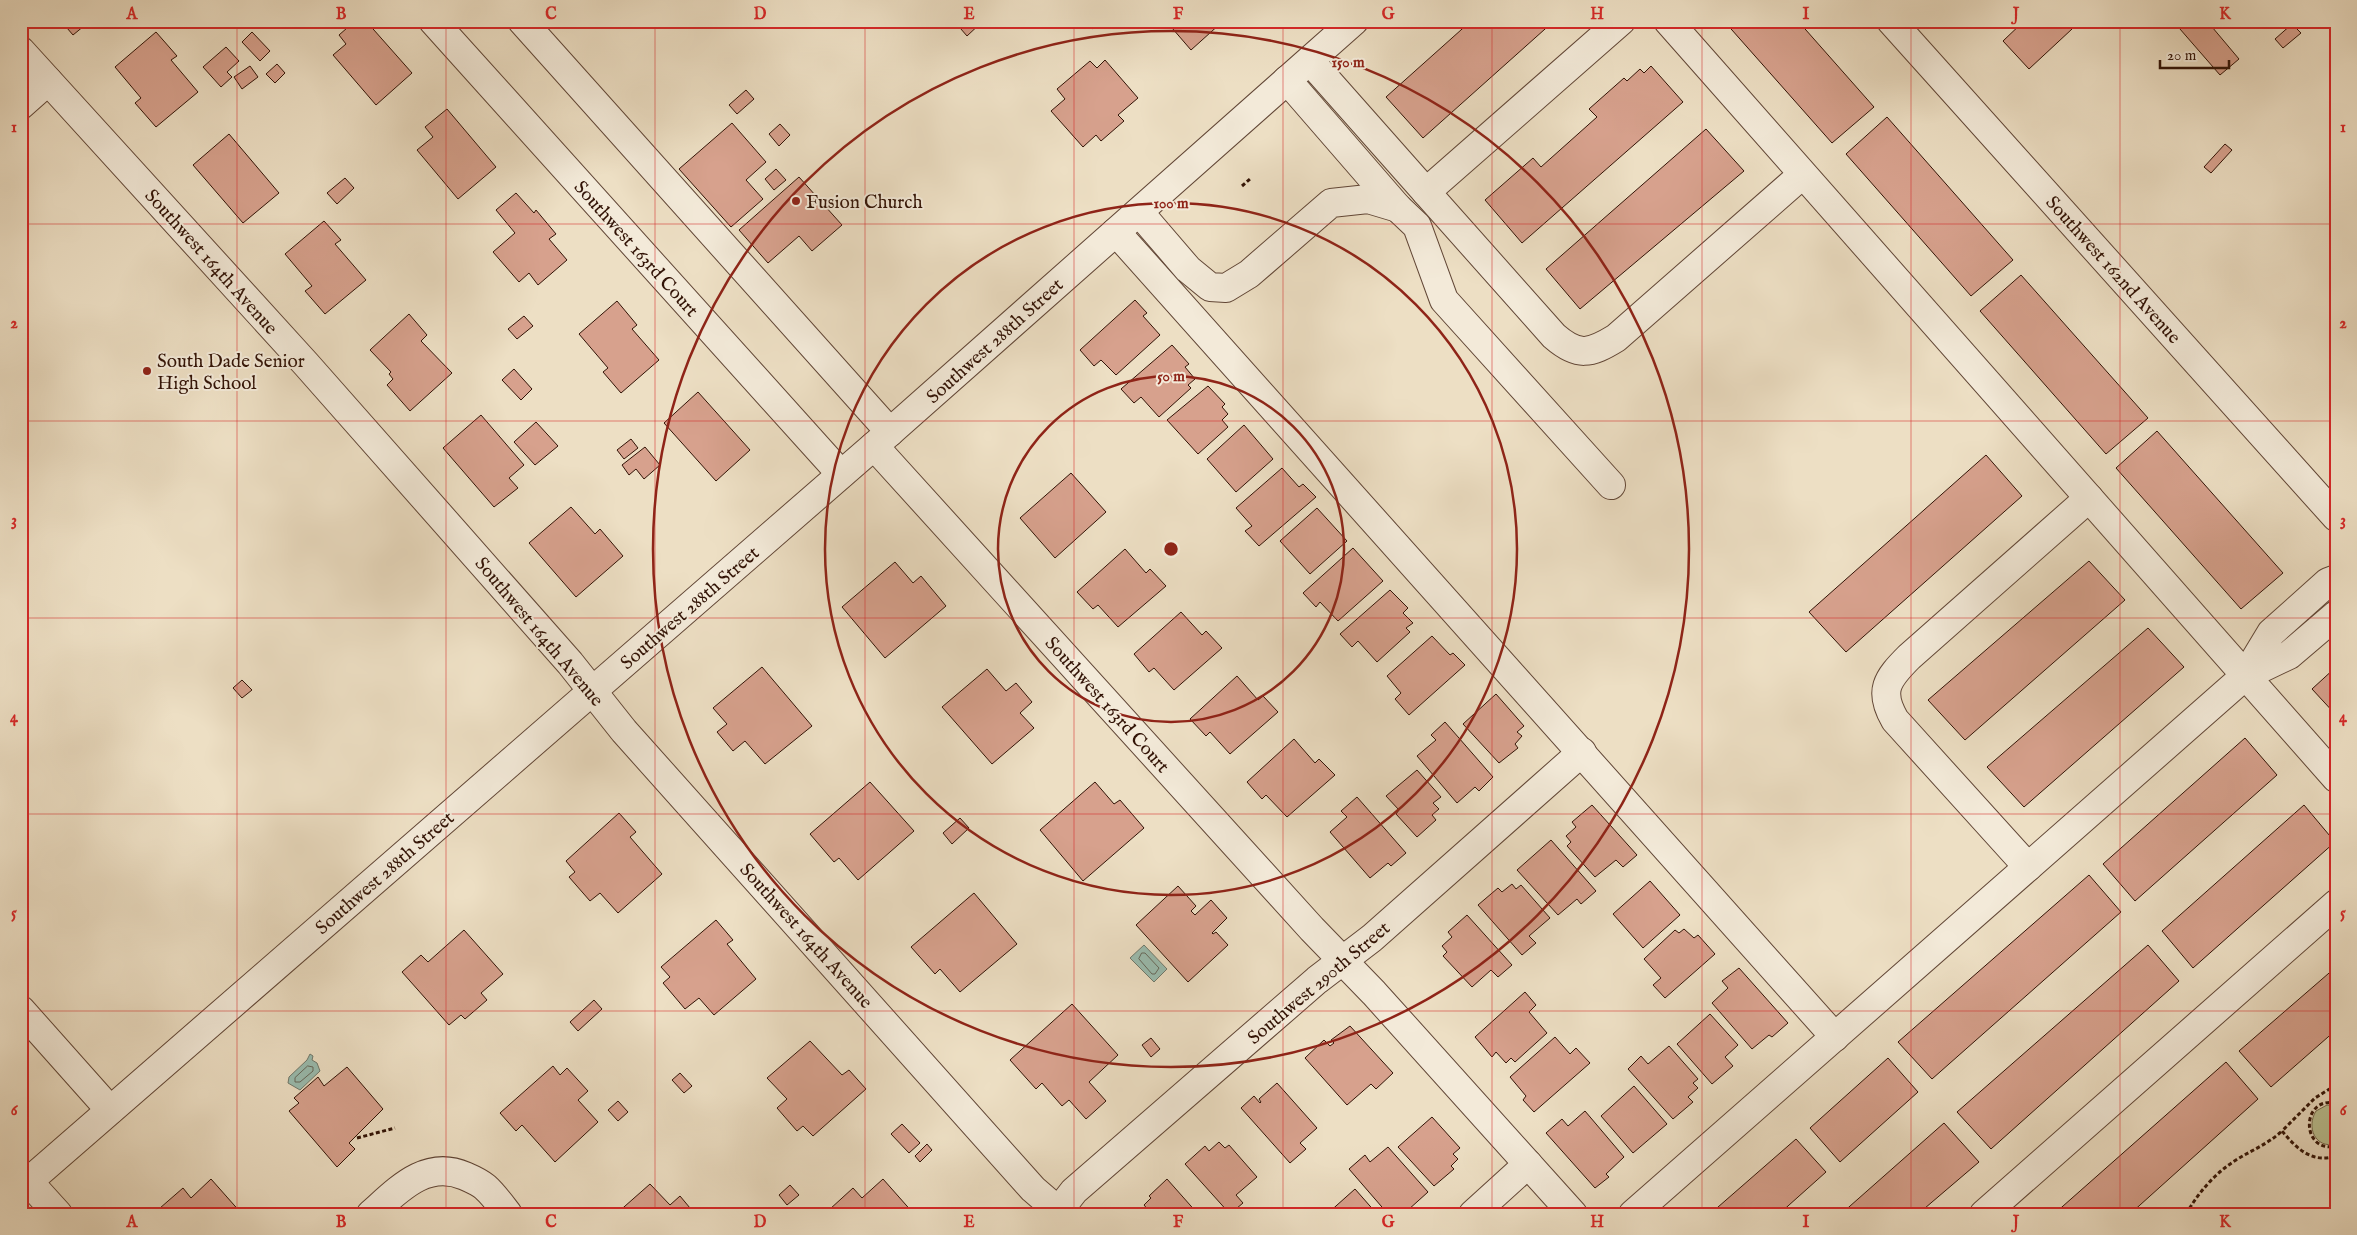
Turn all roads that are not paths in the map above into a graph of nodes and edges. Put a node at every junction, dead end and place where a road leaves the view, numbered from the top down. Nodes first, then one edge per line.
1 (433, 21) edge
2 (522, 21) edge
3 (1354, 21) edge
4 (1621, 21) edge
5 (1668, 21) edge
6 (1891, 21) edge
7 (21, 51) edge
8 (1310, 61) junction
9 (1287, 80) junction
10 (48, 81) junction
11 (21, 106) edge
12 (1802, 175) junction
13 (1426, 192) junction
14 (1398, 208) junction
15 (1139, 212) junction
16 (1116, 232) junction
17 (882, 439) junction
18 (841, 474) junction
19 (1611, 485) dead end
20 (2089, 498) junction
21 (2336, 517) edge
22 (2336, 579) edge
23 (2336, 615) edge
24 (2245, 676) junction
25 (593, 691) junction
26 (1582, 752) junction
27 (2336, 778) edge
28 (2028, 867) junction
29 (2336, 904) edge
30 (1342, 962) junction
31 (21, 1010) edge
32 (1836, 1038) junction
33 (110, 1110) junction
34 (1528, 1164) junction
35 (25, 1185) edge
36 (1059, 1213) edge
37 (58, 1214) edge
38 (371, 1214) edge
39 (508, 1214) edge
40 (1473, 1214) edge
41 (1572, 1214) edge
42 (1633, 1214) edge
43 (1984, 1214) edge

1 - 18 street, Southwest 163rd Court
2 - 17 street, Southwest 163rd Court
3 - 8 street, Southwest 288th Street
4 - 13 street
5 - 12 street
6 - 21 street, Southwest 162nd Avenue
7 - 10 street, Southwest 164th Avenue
8 - 9 street, Southwest 288th Street
8 - 13 street
9 - 14 street
9 - 15 street, Southwest 288th Street
10 - 11 street
10 - 25 street, Southwest 164th Avenue
12 - 13 street
12 - 20 street
14 - 15 street
14 - 19 street
15 - 16 street, Southwest 288th Street
16 - 17 street, Southwest 288th Street
16 - 26 street
17 - 18 street, Southwest 288th Street
17 - 30 street, Southwest 163rd Court
18 - 25 street, Southwest 288th Street
20 - 24 street
20 - 28 street
22 - 24 street
23 - 24 street
24 - 27 street
24 - 28 street
25 - 33 street, Southwest 288th Street
25 - 36 street, Southwest 164th Avenue
26 - 30 street, Southwest 290th Street
26 - 32 street
28 - 32 street
29 - 43 street
30 - 34 street, Southwest 163rd Court
30 - 36 street, Southwest 290th Street
31 - 33 street
32 - 42 street
33 - 35 street, Southwest 288th Street
34 - 40 street
34 - 41 street, Southwest 163rd Court
35 - 37 street
38 - 39 street

